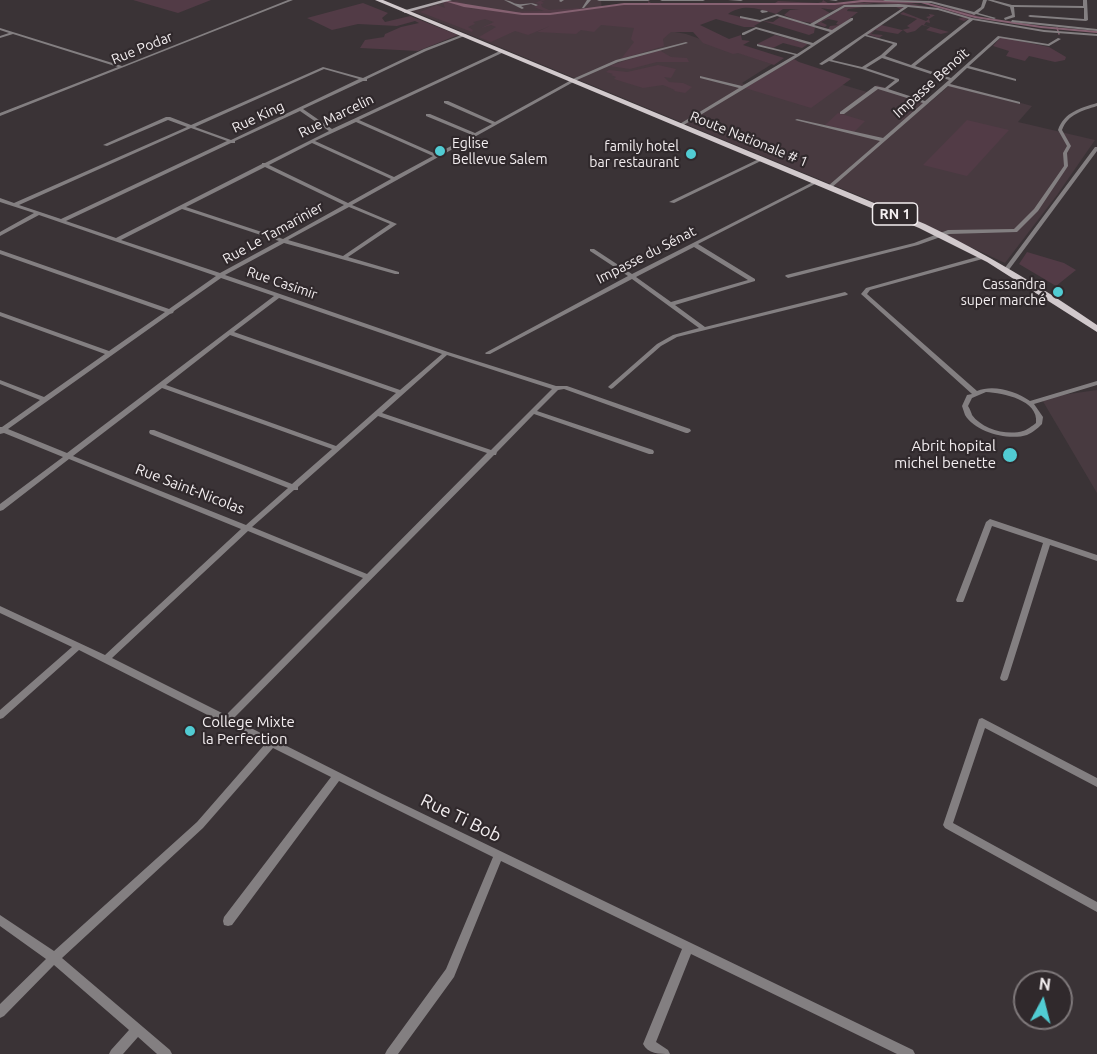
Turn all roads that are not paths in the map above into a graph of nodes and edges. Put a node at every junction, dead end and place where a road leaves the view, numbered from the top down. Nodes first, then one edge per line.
1 (291, 0) edge
2 (378, 0) edge
3 (448, 0) edge
4 (506, 0) edge
5 (589, 0) edge
6 (599, 0) edge
7 (648, 0) edge
8 (662, 0) edge
9 (703, 0) edge
10 (730, 0) edge
11 (741, 0) edge
12 (831, 0) edge
13 (836, 0) edge
14 (885, 0) edge
15 (987, 0) edge
16 (997, 0) edge
17 (1033, 0) edge
18 (1085, 0) edge
19 (931, 1) edge
20 (1063, 1) edge
21 (512, 4) junction
22 (536, 5) dead end
23 (584, 6) dead end
24 (908, 6) junction
25 (1012, 6) junction
26 (1033, 6) junction
27 (1084, 6) junction
28 (1070, 7) junction
29 (506, 8) dead end
30 (405, 11) junction
31 (766, 12) dead end
32 (1075, 13) dead end
33 (774, 15) junction
34 (741, 16) dead end
35 (973, 16) junction
36 (1030, 16) dead end
37 (1086, 17) junction
38 (852, 19) dead end
39 (1005, 19) junction
40 (1096, 19) edge
41 (811, 24) junction
42 (0, 29) edge
43 (1097, 30) edge
44 (834, 32) junction
45 (13, 33) junction
46 (775, 33) junction
47 (743, 34) dead end
48 (864, 34) junction
49 (465, 35) junction
50 (1097, 35) edge
51 (0, 37) edge
52 (1059, 39) dead end
53 (686, 43) dead end
54 (812, 44) junction
55 (502, 51) junction
56 (798, 55) junction
57 (882, 56) junction
58 (829, 60) junction
59 (821, 64) dead end
60 (912, 66) junction
61 (122, 67) junction
62 (967, 67) junction
63 (863, 68) junction
64 (701, 77) dead end
65 (366, 80) junction
66 (1016, 80) dead end
67 (574, 81) junction
68 (950, 82) junction
69 (743, 87) junction
70 (886, 89) junction
71 (446, 102) dead end
72 (926, 103) junction
73 (1018, 103) dead end
74 (1097, 104) edge
75 (302, 110) junction
76 (842, 113) dead end
77 (428, 114) dead end
78 (0, 115) edge
79 (356, 120) junction
80 (797, 120) dead end
81 (496, 123) junction
82 (680, 124) junction
83 (191, 126) junction
84 (332, 131) junction
85 (477, 135) junction
86 (884, 140) junction
87 (233, 141) junction
88 (311, 141) junction
89 (105, 145) dead end
90 (1097, 147) edge
91 (436, 156) junction
92 (763, 159) junction
93 (264, 164) junction
94 (394, 179) junction
95 (817, 181) junction
96 (830, 187) junction
97 (0, 200) edge
98 (672, 202) dead end
99 (14, 205) junction
100 (349, 206) junction
101 (181, 207) junction
102 (37, 214) junction
103 (62, 221) junction
104 (0, 234) edge
105 (942, 235) junction
106 (116, 240) junction
107 (284, 241) junction
108 (694, 244) junction
109 (592, 250) dead end
110 (0, 252) edge
111 (984, 257) junction
112 (343, 258) junction
113 (1005, 270) junction
114 (397, 273) dead end
115 (220, 275) junction
116 (788, 276) dead end
117 (633, 277) junction
118 (845, 294) dead end
119 (279, 295) junction
120 (671, 304) junction
121 (171, 312) junction
122 (0, 314) edge
123 (704, 329) junction
124 (1097, 329) edge
125 (230, 333) junction
126 (446, 352) junction
127 (488, 353) dead end
128 (111, 354) junction
129 (0, 382) edge
130 (1097, 383) edge
131 (161, 385) junction
132 (611, 387) dead end
133 (556, 388) junction
134 (401, 393) junction
135 (975, 393) junction
136 (45, 400) junction
137 (1030, 403) junction
138 (534, 412) junction
139 (378, 414) junction
140 (1, 430) edge
141 (688, 431) dead end
142 (152, 432) dead end
143 (338, 449) junction
144 (651, 452) dead end
145 (494, 453) junction
146 (68, 456) junction
147 (295, 488) junction
148 (0, 508) edge
149 (248, 527) junction
150 (1047, 541) junction
151 (1097, 558) edge
152 (368, 577) junction
153 (960, 600) dead end
154 (0, 609) edge
155 (78, 646) junction
156 (106, 659) junction
157 (1004, 678) dead end
158 (0, 715) edge
159 (227, 720) junction
160 (272, 742) junction
161 (338, 776) junction
162 (1097, 783) edge
163 (499, 855) junction
164 (1097, 907) edge
165 (0, 920) edge
166 (228, 921) dead end
167 (688, 946) junction
168 (54, 958) junction
169 (0, 1012) edge
170 (137, 1030) junction
171 (115, 1054) edge
172 (166, 1054) edge
173 (391, 1054) edge
174 (664, 1054) edge
175 (909, 1054) edge

1 - 61 street, Rue Podar
2 - 30 main road, Route Nationale # 1 / RN 1
3 - 30 street
4 - 21 street
5 - 23 street
6 - 7 street
8 - 9 street
10 - 11 street
12 - 13 street
14 - 19 street
15 - 16 street
15 - 35 street
16 - 25 street
17 - 26 street
18 - 27 street
19 - 35 street
20 - 28 street
21 - 22 street
21 - 29 street
24 - 35 street
24 - 41 street
24 - 48 street
25 - 26 street
25 - 39 street
26 - 28 street
27 - 28 street
27 - 37 street
28 - 32 street
30 - 49 main road, Route Nationale # 1 / RN 1
31 - 33 street
33 - 34 street
33 - 41 street
35 - 39 street
35 - 50 street
35 - 60 street
36 - 37 street
37 - 40 street
38 - 44 street
39 - 43 street
41 - 44 street
42 - 45 street
44 - 54 street
45 - 51 street
45 - 61 street
46 - 47 street
46 - 54 street
46 - 56 street
48 - 57 street
48 - 58 street
49 - 55 main road, Route Nationale # 1 / RN 1
49 - 65 street, Rue King
52 - 62 street, Impasse Benoît
53 - 67 street, Rue Le Tamarinier
54 - 56 street
55 - 67 main road, Route Nationale # 1 / RN 1
55 - 79 street, Rue Marcelin
56 - 69 street
57 - 60 street
57 - 63 street
58 - 59 street
58 - 63 street
60 - 68 street
61 - 78 street, Rue Podar
62 - 66 street
62 - 68 street, Impasse Benoît
63 - 70 street
64 - 69 street
65 - 75 street, Rue King
65 - 83 street
67 - 81 street, Rue Le Tamarinier
67 - 82 main road, Route Nationale # 1 / RN 1
68 - 72 street, Impasse Benoît
68 - 73 street
69 - 82 street
70 - 72 street
70 - 76 street
71 - 81 street
72 - 86 street, Impasse Benoît
74 - 105 street
75 - 84 street
75 - 87 street, Rue King
77 - 85 street
79 - 84 street, Rue Marcelin
79 - 91 street
80 - 86 street
81 - 85 street, Rue Le Tamarinier
82 - 92 main road, Route Nationale # 1 / RN 1
83 - 87 street
83 - 89 street
83 - 99 street
84 - 88 street, Rue Marcelin
85 - 91 street, Rue Le Tamarinier
86 - 96 street, Impasse Benoît
87 - 103 street, Rue King
88 - 93 street, Rue Marcelin
88 - 94 street
90 - 113 street
91 - 94 street, Rue Le Tamarinier
92 - 95 main road, Route Nationale # 1 / RN 1
92 - 98 street
93 - 100 street
93 - 101 street, Rue Marcelin
94 - 100 street, Rue Le Tamarinier
95 - 96 main road, Route Nationale # 1 / RN 1
95 - 108 street, Impasse du Sénat
96 - 105 main road, Route Nationale # 1 / RN 1
97 - 99 street, Rue Casimir
99 - 102 street, Rue Casimir
100 - 107 street, Rue Le Tamarinier
100 - 112 street
101 - 106 street, Rue Marcelin
101 - 107 street
102 - 103 street, Rue Casimir
102 - 104 street
103 - 106 street, Rue Casimir
105 - 111 main road, Route Nationale # 1 / RN 1
105 - 116 street
106 - 115 street, Rue Casimir
107 - 112 street
107 - 115 street, Rue Le Tamarinier
108 - 117 street, Impasse du Sénat
108 - 120 street
109 - 117 street
110 - 121 street
111 - 113 main road, Route Nationale # 1 / RN 1
111 - 135 street
112 - 114 street
113 - 124 main road, Route Nationale # 1 / RN 1
115 - 119 street, Rue Casimir
115 - 121 street, Rue Le Tamarinier
117 - 120 street
117 - 127 street, Impasse du Sénat
118 - 123 street
119 - 125 street
119 - 126 street, Rue Casimir
120 - 123 street
121 - 128 street, Rue Le Tamarinier
122 - 128 street
123 - 132 street
125 - 131 street
125 - 134 street
126 - 133 street, Rue Casimir
126 - 134 street
128 - 136 street, Rue Le Tamarinier
129 - 136 street
130 - 137 street
131 - 143 street
131 - 146 street
133 - 138 street
133 - 141 street, Rue Casimir
134 - 139 street
135 - 137 street
135 - 137 street
136 - 140 street, Rue Le Tamarinier
138 - 144 street
138 - 145 street
139 - 143 street
139 - 145 street
140 - 146 street, Rue Saint-Nicolas
142 - 147 street
143 - 147 street
145 - 152 street
146 - 148 street
146 - 149 street, Rue Saint-Nicolas
147 - 149 street
149 - 152 street, Rue Saint-Nicolas
149 - 156 street
150 - 151 street
150 - 153 street
150 - 157 street
152 - 159 street
154 - 155 street, Rue Ti Bob
155 - 156 street, Rue Ti Bob
155 - 158 street
156 - 159 street, Rue Ti Bob
159 - 160 street, Rue Ti Bob
160 - 161 street, Rue Ti Bob
160 - 168 street
161 - 163 street, Rue Ti Bob
161 - 166 street
162 - 164 street
163 - 167 street, Rue Ti Bob
163 - 173 street
165 - 168 street
167 - 174 street
167 - 175 street, Rue Ti Bob
168 - 169 street
168 - 170 street
170 - 171 street
170 - 172 street

